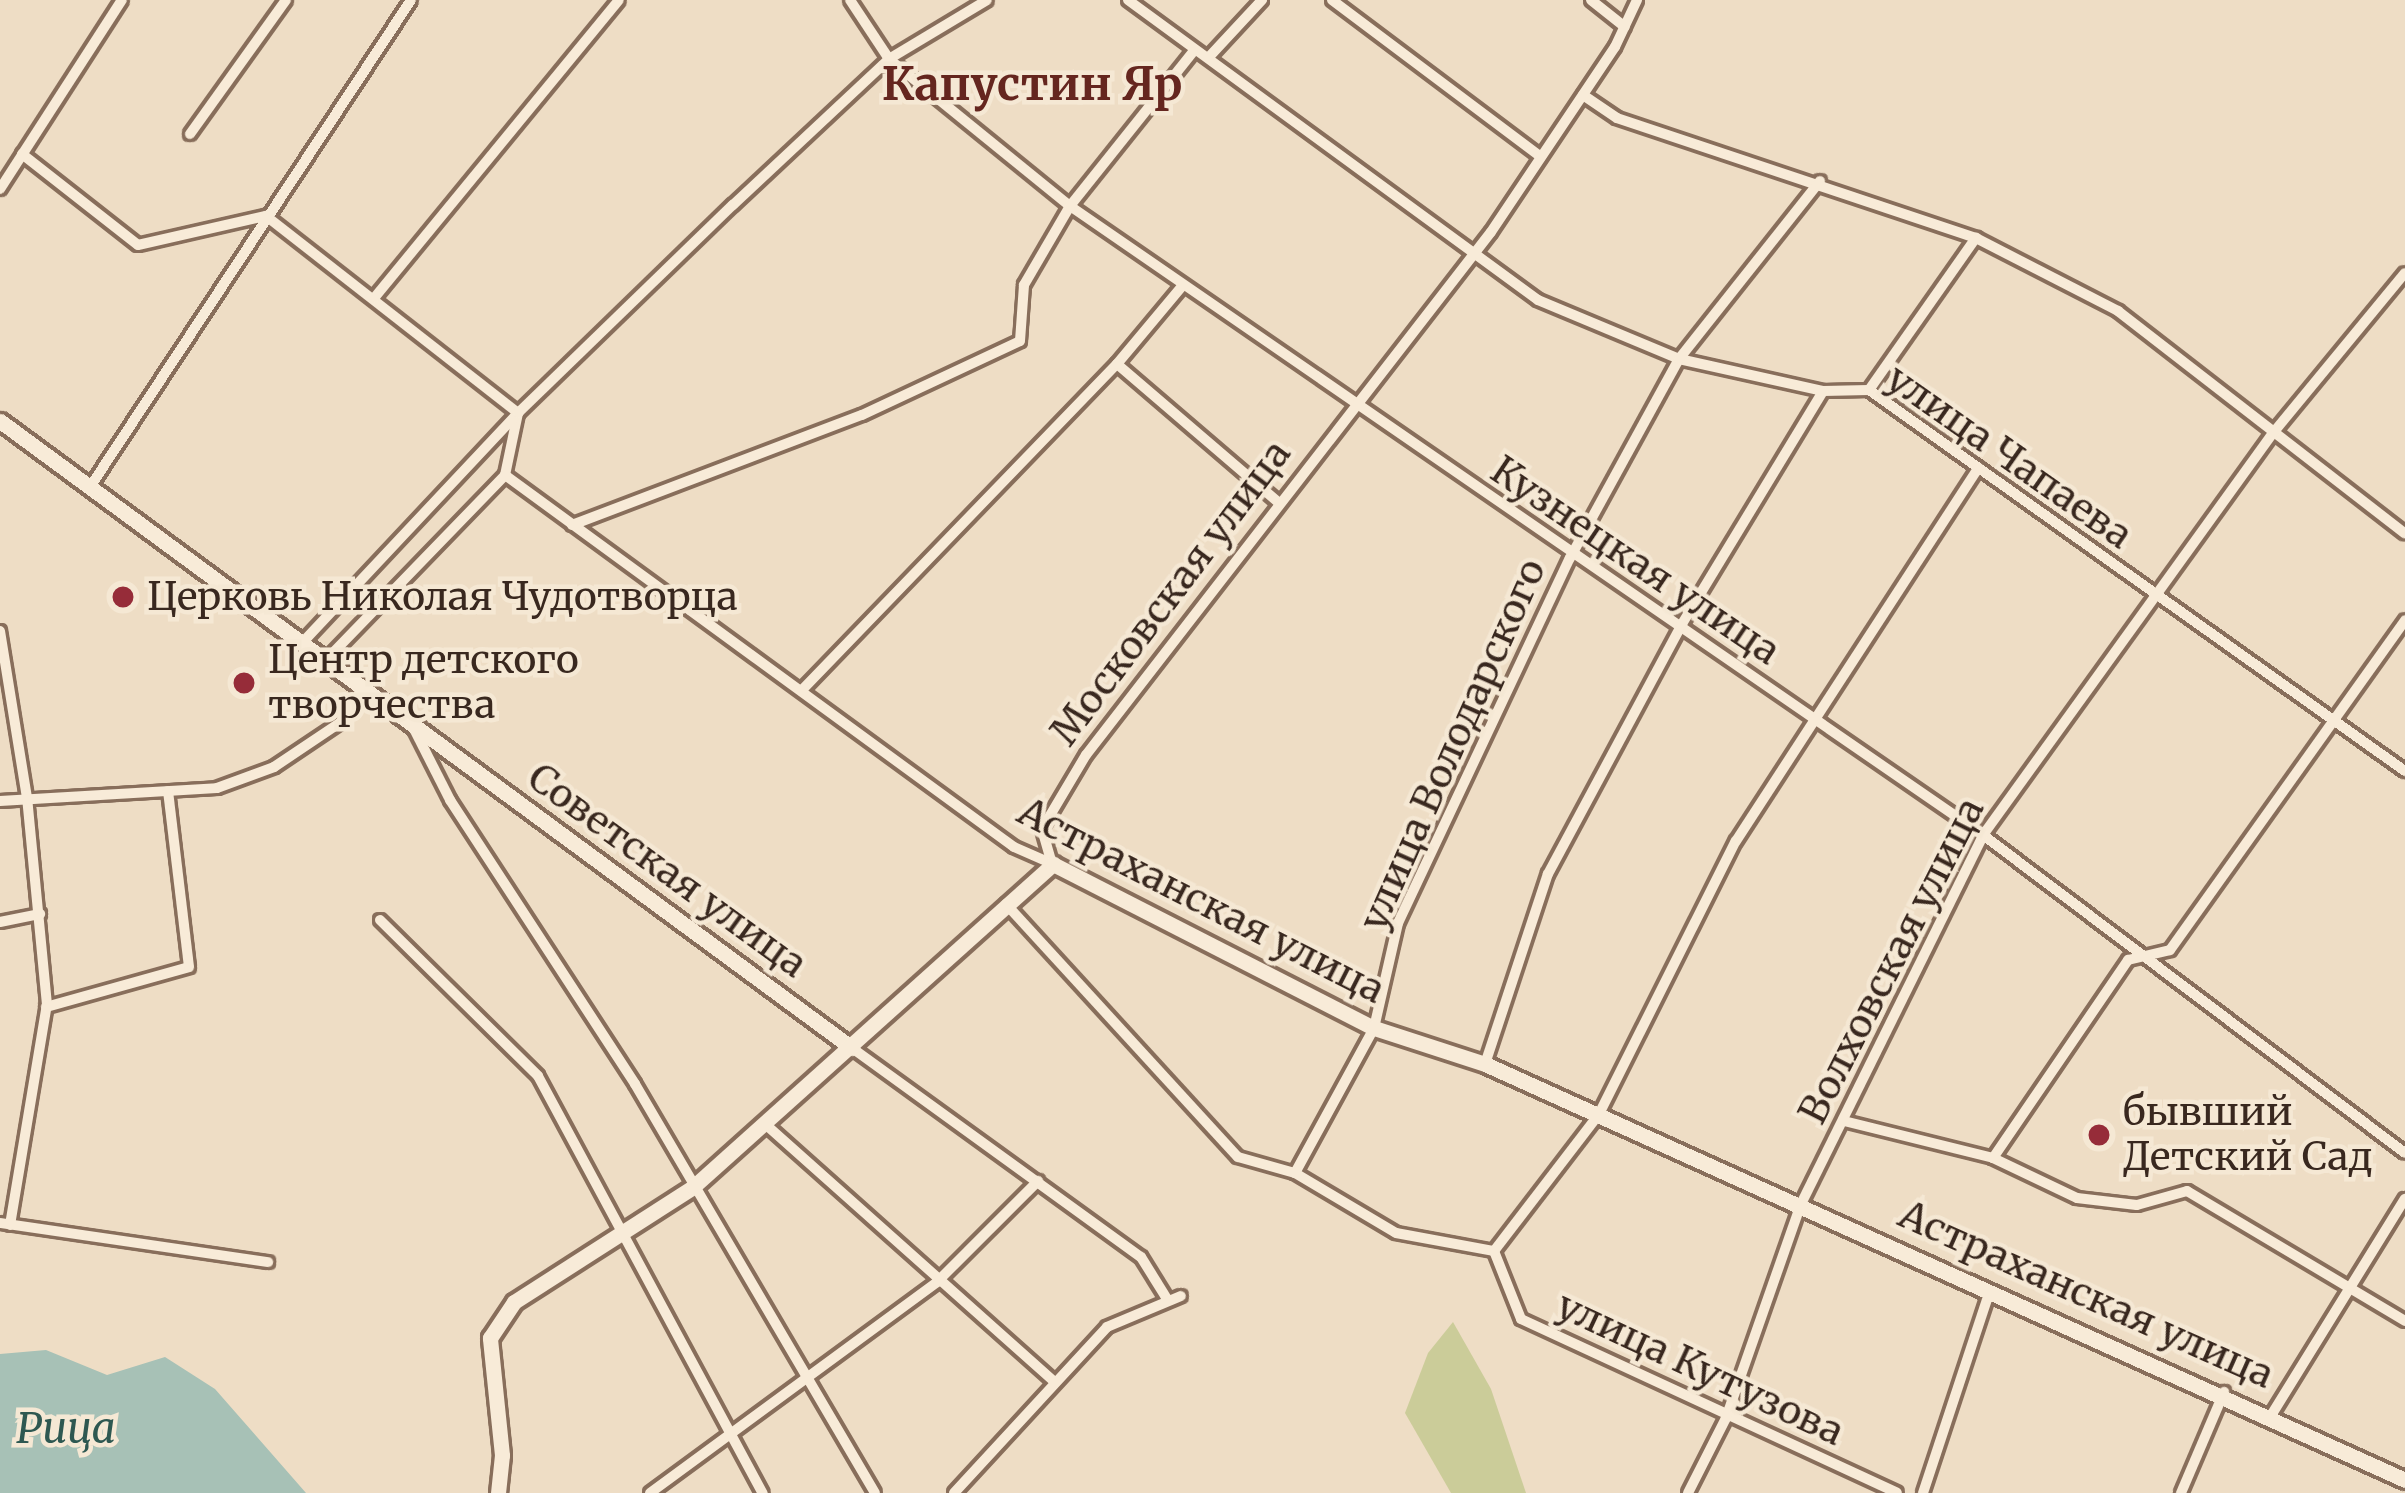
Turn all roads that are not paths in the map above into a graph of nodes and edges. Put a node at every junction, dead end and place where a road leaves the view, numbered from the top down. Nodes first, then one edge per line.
1 (122, 0) edge
2 (286, 0) edge
3 (411, 0) edge
4 (619, 0) edge
5 (987, 0) edge
6 (1128, 0) edge
7 (1262, 0) edge
8 (1332, 0) edge
9 (1592, 0) edge
10 (1637, 0) edge
11 (853, 1) edge
12 (1624, 27) junction
13 (1192, 53) junction
14 (1209, 57) junction
15 (889, 59) junction
16 (1583, 95) junction
17 (190, 134) dead end
18 (22, 154) junction
19 (1541, 157) junction
20 (1820, 181) junction
21 (0, 189) edge
22 (1070, 206) junction
23 (266, 216) junction
24 (1976, 238) junction
25 (1478, 249) junction
26 (2405, 274) edge
27 (1183, 285) junction
28 (375, 297) junction
29 (1679, 359) junction
30 (1117, 364) junction
31 (1868, 389) junction
32 (1822, 391) junction
33 (1355, 405) junction
34 (518, 413) junction
35 (0, 422) edge
36 (2272, 434) junction
37 (1978, 468) junction
38 (506, 475) junction
39 (90, 488) junction
40 (1279, 503) junction
41 (572, 526) junction
42 (2405, 533) edge
43 (1570, 557) junction
44 (2155, 595) junction
45 (2405, 620) edge
46 (1682, 624) junction
47 (0, 632) edge
48 (302, 644) junction
49 (325, 661) junction
50 (362, 688) junction
51 (802, 690) junction
52 (1810, 716) junction
53 (2336, 716) junction
54 (411, 724) junction
55 (2405, 771) edge
56 (168, 791) junction
57 (27, 797) junction
58 (0, 801) edge
59 (1982, 835) junction
60 (1053, 865) junction
61 (1004, 902) junction
62 (40, 914) junction
63 (380, 920) dead end
64 (0, 922) edge
65 (2149, 955) junction
66 (46, 1006) junction
67 (1374, 1028) junction
68 (852, 1048) junction
69 (1484, 1064) junction
70 (1599, 1114) junction
71 (1844, 1121) junction
72 (764, 1123) junction
73 (2405, 1153) edge
74 (1993, 1158) junction
75 (1294, 1173) junction
76 (1038, 1181) junction
77 (693, 1187) junction
78 (2405, 1198) edge
79 (1802, 1204) junction
80 (5, 1224) edge
81 (619, 1231) junction
82 (1494, 1251) junction
83 (268, 1262) dead end
84 (937, 1282) junction
85 (1991, 1288) junction
86 (2344, 1288) junction
87 (1181, 1296) dead end
88 (1166, 1299) junction
89 (2405, 1321) edge
90 (808, 1381) junction
91 (1054, 1381) junction
92 (2224, 1392) junction
93 (2272, 1414) junction
94 (1726, 1418) junction
95 (727, 1430) junction
96 (2405, 1480) edge
97 (498, 1493) edge
98 (650, 1493) edge
99 (763, 1493) edge
100 (875, 1493) edge
101 (954, 1493) edge
102 (1688, 1493) edge
103 (1897, 1493) edge
104 (1923, 1493) edge
105 (2181, 1493) edge

1 - 18 street
2 - 17 street
3 - 23 street
4 - 28 street
5 - 15 street
6 - 13 street, улица Чапаева
7 - 14 street
8 - 19 street
9 - 12 street
10 - 12 street, Московская улица
11 - 15 street, Кузнецкая улица
12 - 16 street, Московская улица
13 - 14 street, улица Чапаева
13 - 22 street
14 - 25 street, улица Чапаева
15 - 22 street, Кузнецкая улица
15 - 34 street
16 - 19 street, Московская улица
16 - 20 street
18 - 21 street
18 - 23 street
19 - 25 street, Московская улица
20 - 24 street
20 - 29 street, улица Володарского
22 - 27 street, Кузнецкая улица
22 - 41 street
23 - 28 street
23 - 39 street
24 - 31 street
24 - 36 street
25 - 29 street, улица Чапаева
25 - 33 street, Московская улица
26 - 36 street, Волховская улица
27 - 30 street
27 - 33 street, Кузнецкая улица
28 - 34 street
29 - 32 street, улица Чапаева
29 - 43 street, улица Володарского
30 - 40 street
30 - 51 street
31 - 32 street, улица Чапаева
31 - 37 street, улица Чапаева
32 - 46 street
33 - 40 street, Московская улица
33 - 43 street, Кузнецкая улица
34 - 38 street
34 - 48 street
35 - 39 street, Советская улица
36 - 42 street
36 - 44 street, Волховская улица
37 - 44 street, улица Чапаева
37 - 52 street
38 - 41 street, Астраханская улица
38 - 49 street
39 - 48 street, Советская улица
40 - 60 street, Московская улица
41 - 51 street, Астраханская улица
43 - 46 street, Кузнецкая улица
43 - 67 street, улица Володарского
44 - 53 street, улица Чапаева
44 - 59 street, Волховская улица
45 - 53 street
46 - 52 street, Кузнецкая улица
46 - 69 street
47 - 57 street
48 - 49 street, Советская улица
49 - 50 street, Советская улица
50 - 54 street, Советская улица
50 - 56 street
51 - 60 street, Астраханская улица
52 - 59 street, Кузнецкая улица
52 - 70 street
53 - 55 street, улица Чапаева
53 - 65 street
54 - 68 street, Советская улица
54 - 77 street
56 - 57 street
56 - 66 street
57 - 58 street
57 - 62 street
59 - 65 street, Кузнецкая улица
59 - 71 street, Волховская улица
60 - 61 street
60 - 67 street, Астраханская улица
61 - 68 street
61 - 75 street
62 - 64 street
62 - 66 street
63 - 81 street
65 - 73 street, Кузнецкая улица
65 - 74 street
66 - 80 street
67 - 69 street, Астраханская улица
67 - 75 street, улица Володарского
68 - 72 street
68 - 76 street, Советская улица
69 - 70 street, Астраханская улица
70 - 79 street, Астраханская улица
70 - 82 street
71 - 74 street
71 - 79 street, Волховская улица
72 - 77 street
72 - 84 street
74 - 86 street
75 - 82 street
76 - 84 street
76 - 88 street, Советская улица
77 - 81 street
77 - 90 street
78 - 86 street
79 - 85 street, Астраханская улица
79 - 94 street, Волховская улица
80 - 83 street
81 - 95 street
81 - 97 street
82 - 94 street, улица Кутузова
84 - 90 street
84 - 91 street
85 - 92 street, Астраханская улица
85 - 104 street
86 - 89 street
86 - 93 street
87 - 88 street
88 - 91 street
90 - 95 street
90 - 100 street
91 - 101 street
92 - 93 street, Астраханская улица
92 - 105 street
93 - 96 street, Астраханская улица
94 - 102 street, Волховская улица
94 - 103 street, улица Кутузова
95 - 98 street
95 - 99 street

